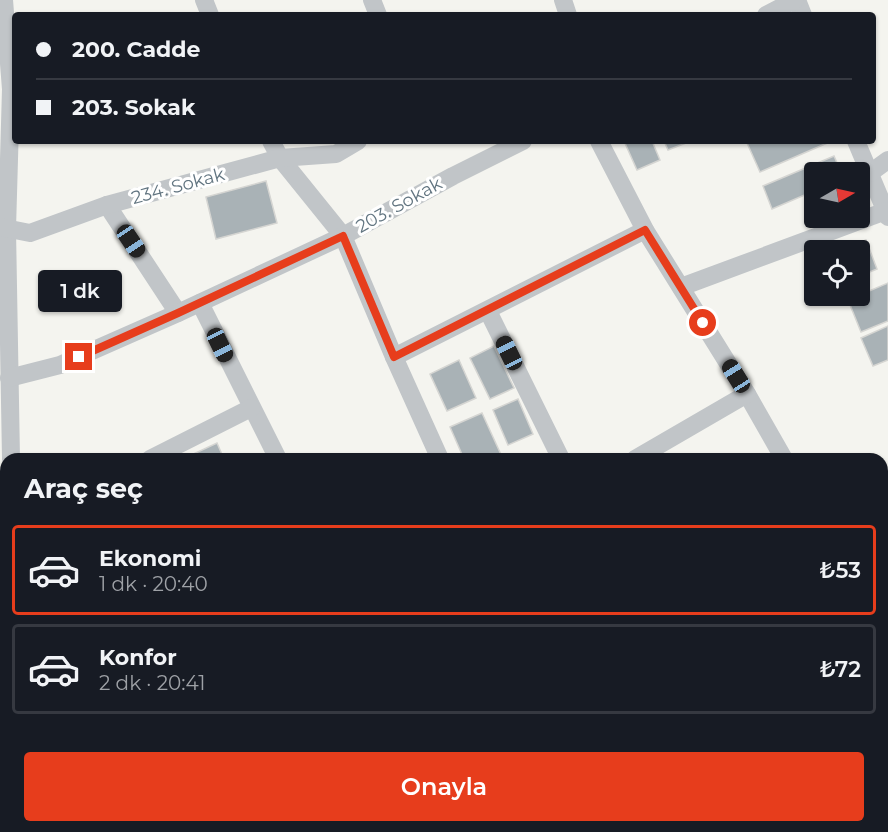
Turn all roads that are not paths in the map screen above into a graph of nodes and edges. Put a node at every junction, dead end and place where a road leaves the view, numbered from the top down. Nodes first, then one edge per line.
1 (4, 0) edge
2 (796, 0) edge
3 (772, 12) edge
4 (9, 90) edge
5 (273, 144) edge
6 (353, 144) edge
7 (517, 144) edge
8 (601, 144) edge
9 (857, 144) edge
10 (280, 158) junction
11 (888, 160) edge
12 (865, 162) edge
13 (870, 173) joint
14 (107, 206) junction
15 (887, 214) edge
16 (3, 228) edge
17 (645, 230) junction
18 (343, 236) junction
19 (681, 287) junction
20 (200, 303) junction
21 (488, 311) junction
22 (178, 313) junction
23 (394, 357) junction
24 (9, 378) junction
25 (747, 394) junction
26 (251, 408) junction
27 (11, 453) edge
28 (162, 453) edge
29 (275, 453) edge
30 (437, 453) edge
31 (558, 453) edge
32 (645, 453) edge
33 (781, 453) edge

1 - 4 street
2 - 3 street
4 - 16 street
5 - 10 street
6 - 10 street, 234. Sokak
7 - 18 street, 203. Sokak
8 - 17 street
9 - 12 street
10 - 14 street, 234. Sokak
10 - 18 street
11 - 13 street
13 - 15 street
14 - 16 street, 234. Sokak
14 - 22 street
15 - 19 street
16 - 24 street
17 - 19 street
17 - 21 street
18 - 20 street, 203. Sokak
18 - 23 street
19 - 25 street
20 - 22 street, 203. Sokak
20 - 26 street
21 - 23 street
21 - 31 street
22 - 24 street, 203. Sokak
23 - 30 street
24 - 27 street
25 - 32 street
25 - 33 street
26 - 28 street
26 - 29 street

